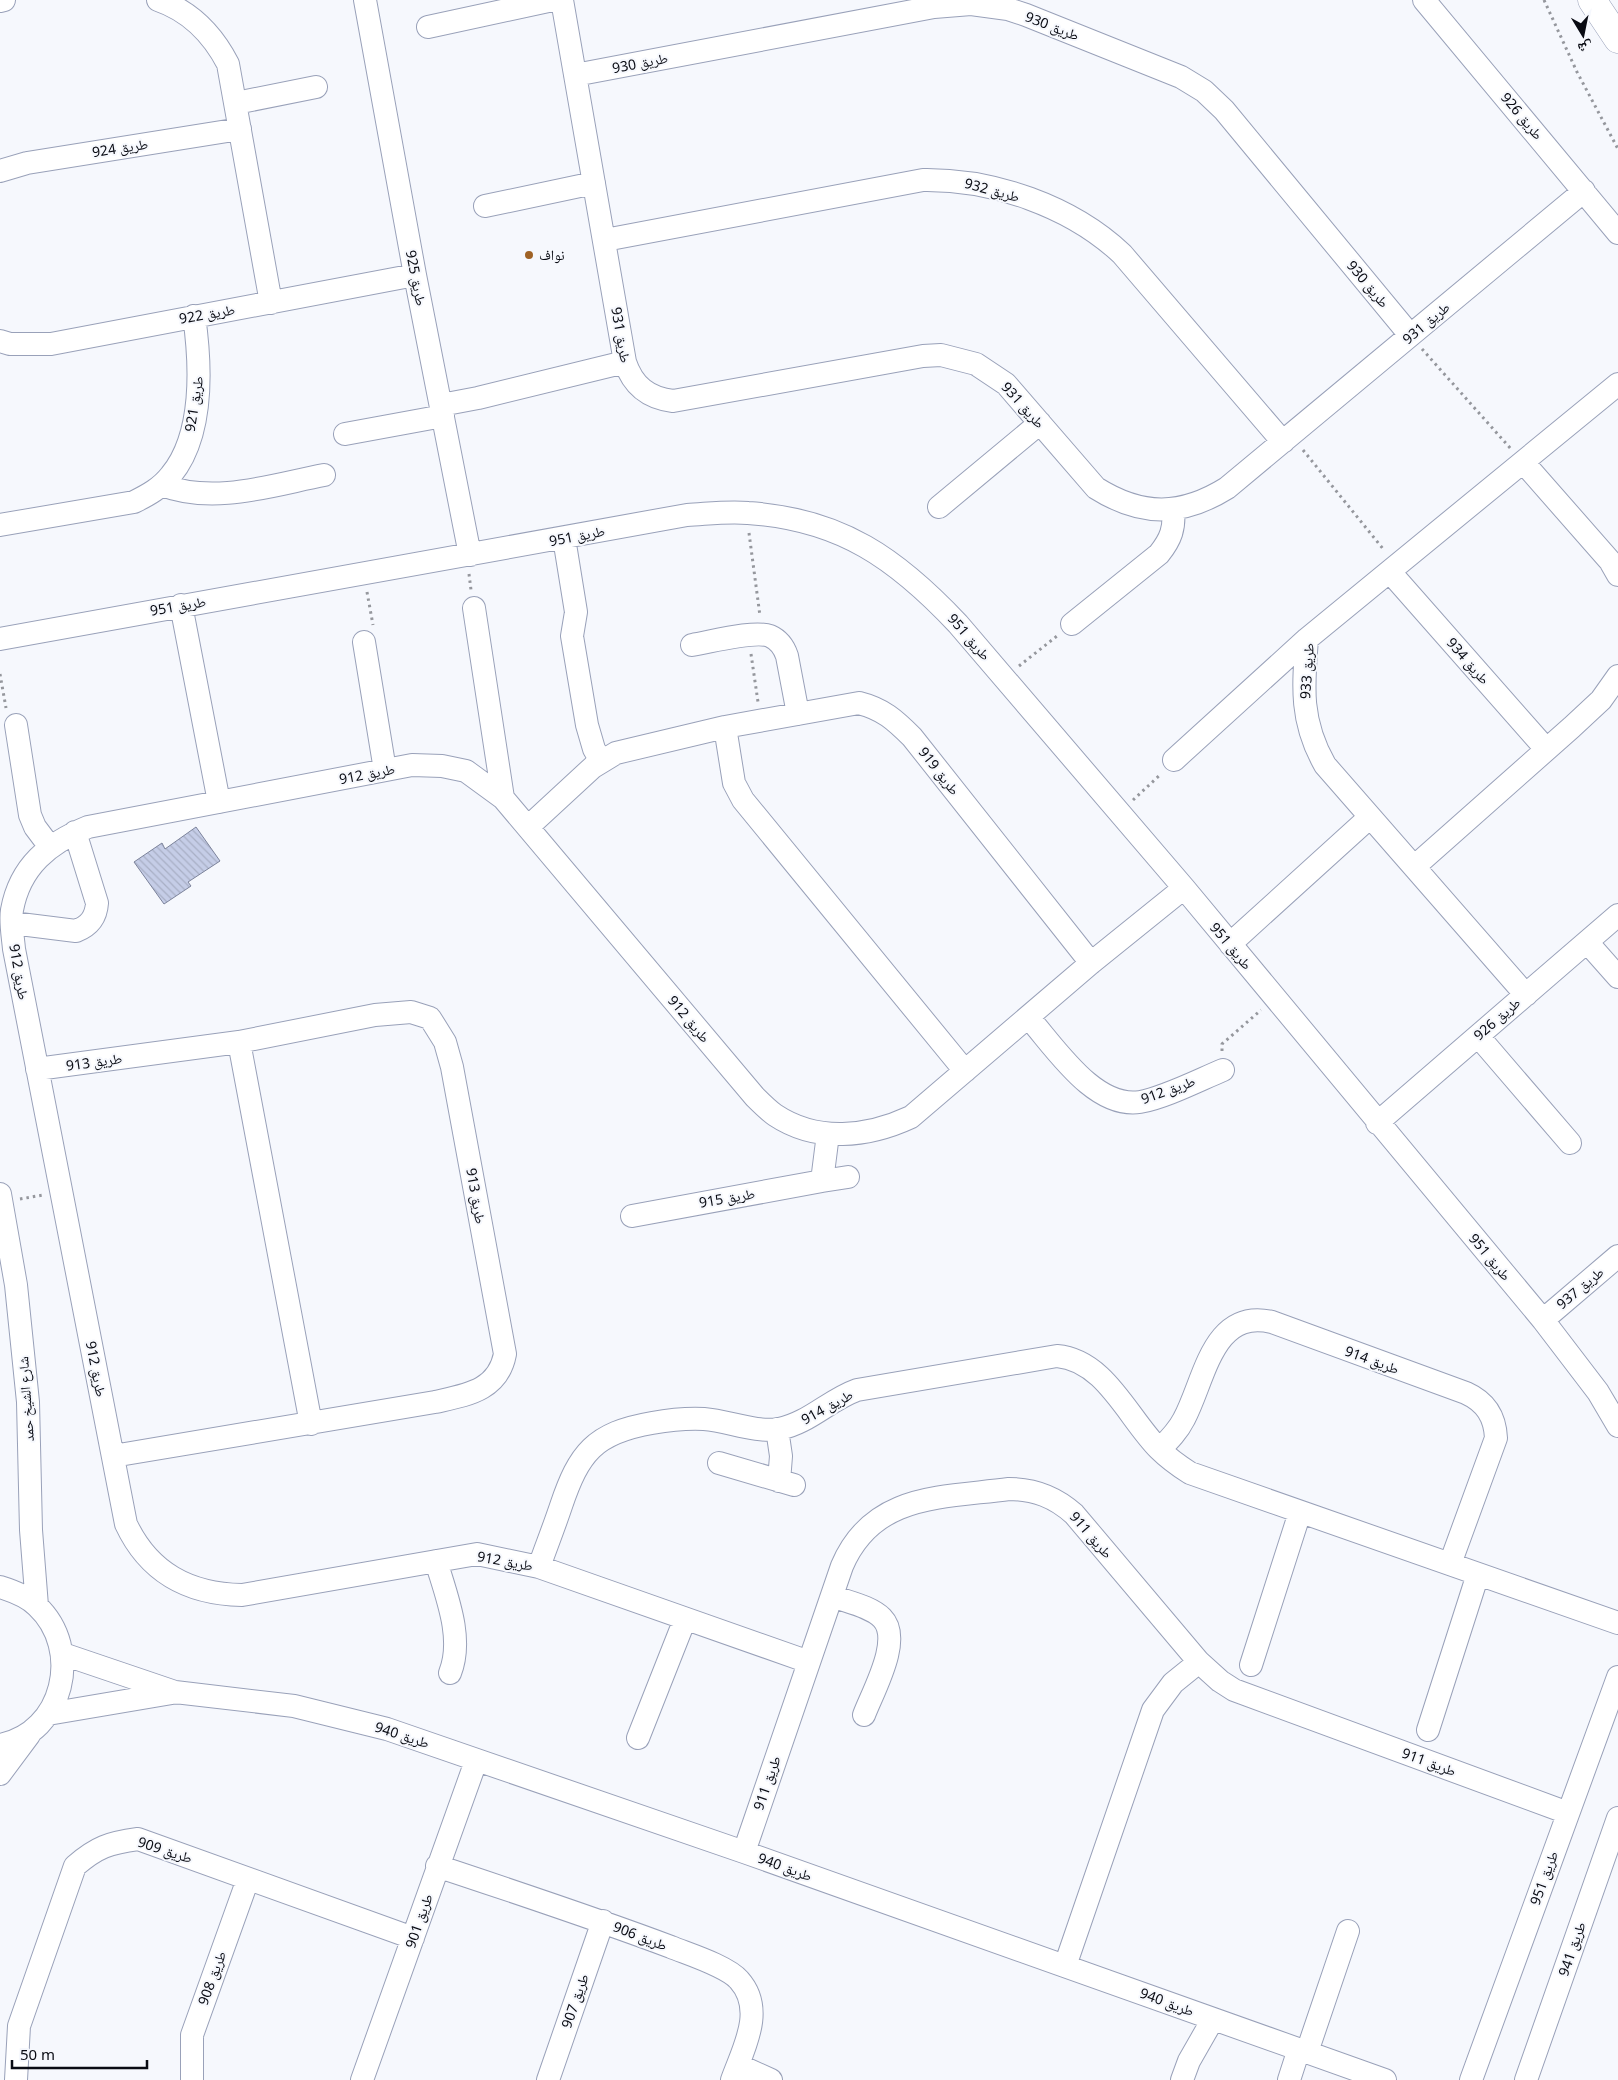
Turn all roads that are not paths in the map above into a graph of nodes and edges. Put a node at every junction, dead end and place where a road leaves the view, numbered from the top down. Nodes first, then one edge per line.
1 (4, 0) edge
2 (158, 0) edge
3 (365, 0) edge
4 (553, 0) edge
5 (562, 0) edge
6 (1424, 0) edge
7 (1592, 0) edge
8 (0, 1) edge
9 (428, 27) dead end
10 (1618, 39) edge
11 (575, 75) junction
12 (316, 87) dead end
13 (236, 103) junction
14 (240, 129) junction
15 (0, 171) edge
16 (594, 183) junction
17 (1584, 191) junction
18 (485, 206) dead end
19 (1618, 233) edge
20 (605, 240) junction
21 (414, 275) junction
22 (271, 303) junction
23 (194, 316) junction
24 (1410, 336) junction
25 (0, 341) edge
26 (625, 362) junction
27 (1618, 384) edge
28 (442, 410) junction
29 (1040, 423) junction
30 (345, 434) dead end
31 (1287, 438) junction
32 (1523, 462) junction
33 (324, 475) dead end
34 (162, 485) junction
35 (939, 507) dead end
36 (1173, 510) junction
37 (0, 525) edge
38 (564, 538) junction
39 (468, 556) junction
40 (1394, 569) junction
41 (1618, 575) edge
42 (181, 605) junction
43 (474, 608) road end
44 (1072, 624) road end
45 (0, 639) edge
46 (1307, 639) junction
47 (364, 642) road end
48 (692, 645) dead end
49 (1618, 676) edge
50 (798, 714) junction
51 (16, 725) road end
52 (725, 727) junction
53 (1546, 749) junction
54 (1174, 760) road end
55 (601, 761) junction
56 (385, 770) junction
57 (503, 798) junction
58 (219, 802) junction
59 (1370, 816) junction
60 (528, 827) junction
61 (75, 832) junction
62 (50, 847) junction
63 (1414, 867) junction
64 (1184, 888) junction
65 (1618, 916) edge
66 (12, 923) junction
67 (1587, 942) junction
68 (1230, 944) junction
69 (1091, 963) junction
70 (1618, 977) edge
71 (1526, 995) junction
72 (1028, 1017) junction
73 (1478, 1036) junction
74 (239, 1042) junction
75 (37, 1070) junction
76 (966, 1070) junction
77 (1223, 1070) road end
78 (1377, 1123) junction
79 (828, 1134) junction
80 (1570, 1143) dead end
81 (848, 1177) dead end
82 (822, 1181) junction
83 (1, 1198) edge
84 (632, 1216) dead end
85 (1618, 1256) edge
86 (1543, 1320) junction
87 (311, 1424) junction
88 (1618, 1426) edge
89 (777, 1429) junction
90 (1160, 1449) junction
91 (113, 1456) junction
92 (719, 1463) dead end
93 (1300, 1512) junction
94 (436, 1561) junction
95 (1450, 1564) junction
96 (539, 1567) junction
97 (1478, 1574) junction
98 (0, 1587) edge
99 (832, 1596) junction
100 (37, 1606) junction
101 (685, 1619) junction
102 (1618, 1623) edge
103 (63, 1654) junction
104 (809, 1662) junction
105 (1199, 1662) junction
106 (1251, 1665) dead end
107 (450, 1672) dead end
108 (1618, 1677) edge
109 (175, 1692) junction
110 (864, 1715) dead end
111 (41, 1722) junction
112 (1428, 1730) dead end
113 (638, 1738) dead end
114 (0, 1745) edge
115 (476, 1761) junction
116 (0, 1774) edge
117 (1568, 1813) junction
118 (1618, 1818) edge
119 (744, 1852) junction
120 (437, 1866) junction
121 (248, 1879) junction
122 (603, 1921) junction
123 (1348, 1931) dead end
124 (413, 1938) junction
125 (1065, 1966) junction
126 (1212, 2019) junction
127 (1303, 2051) junction
128 (735, 2072) edge
129 (16, 2080) edge
130 (192, 2080) edge
131 (362, 2080) edge
132 (548, 2080) edge
133 (771, 2080) edge
134 (1182, 2080) edge
135 (1289, 2080) edge
136 (1386, 2080) edge
137 (1472, 2080) edge
138 (1526, 2080) edge

1 - 8 street
2 - 13 street
3 - 21 street, طريق 925
4 - 9 street
5 - 11 street, طريق 931
6 - 17 street, طريق 926
7 - 10 main road
11 - 16 street, طريق 931
11 - 24 street, طريق 930
12 - 13 street
13 - 14 street
14 - 15 street, طريق 924
14 - 22 street
16 - 18 street
16 - 20 street, طريق 931
17 - 19 street, طريق 926
17 - 24 street, طريق 931
20 - 26 street, طريق 931
20 - 31 street, طريق 932
21 - 22 street, طريق 922
21 - 28 street, طريق 925
22 - 23 street, طريق 922
23 - 25 street, طريق 922
23 - 34 street, طريق 921
24 - 31 street, طريق 931
26 - 28 street
26 - 29 street, طريق 931
27 - 32 street, طريق 933
28 - 30 street
28 - 39 street, طريق 925
29 - 35 street
29 - 36 street, طريق 931
31 - 36 street, طريق 931
32 - 40 street, طريق 933
32 - 41 street
33 - 34 street
34 - 37 street, طريق 921
36 - 44 street
38 - 39 street, طريق 951
38 - 55 street
38 - 64 street, طريق 951
39 - 42 street, طريق 951
40 - 46 street, طريق 933
40 - 53 street, طريق 934
42 - 45 street, طريق 951
42 - 58 street
43 - 57 street
46 - 54 street
46 - 59 street, طريق 933
47 - 56 street
48 - 50 street
49 - 53 street
50 - 52 street, طريق 919
50 - 69 street, طريق 919
51 - 62 street
52 - 55 street, طريق 919
52 - 76 street
53 - 63 street
55 - 60 street, طريق 919
56 - 57 street, طريق 912
56 - 58 street, طريق 912
57 - 60 street, طريق 912
58 - 61 street, طريق 912
59 - 63 street, طريق 933
59 - 68 street
60 - 79 street, طريق 912
61 - 62 street, طريق 912
61 - 66 street
62 - 66 street, طريق 912
63 - 71 street, طريق 933
64 - 68 street, طريق 951
64 - 69 street, طريق 912
65 - 67 street, طريق 926
66 - 75 street, طريق 912
67 - 70 street
67 - 71 street, طريق 926
68 - 78 street, طريق 951
69 - 72 street, طريق 912
71 - 73 street, طريق 926
72 - 76 street, طريق 912
72 - 77 street, طريق 912
73 - 78 street, طريق 926
73 - 80 street
74 - 75 street, طريق 913
74 - 87 street
74 - 87 street, طريق 913
75 - 91 street, طريق 912
76 - 79 street, طريق 912
78 - 86 street, طريق 951
79 - 82 street
81 - 82 street, طريق 915
82 - 84 street, طريق 915
83 - 100 street, شارع الشيخ حمد
85 - 86 street, طريق 937
86 - 88 street, طريق 951
87 - 91 street, طريق 913
89 - 90 street, طريق 914
89 - 92 street
89 - 96 street, طريق 914
90 - 93 street, طريق 914
90 - 95 street, طريق 914
91 - 94 street, طريق 912
93 - 95 street, طريق 914
93 - 106 street
94 - 96 street, طريق 912
94 - 107 street
95 - 97 street, طريق 914
96 - 101 street, طريق 912
97 - 102 street, طريق 914
97 - 112 street
98 - 100 street
99 - 104 street, طريق 911
99 - 105 street, طريق 911
99 - 110 street
100 - 103 street
101 - 104 street, طريق 912
101 - 113 street
103 - 109 street, طريق 940
103 - 111 street
104 - 119 street, طريق 911
105 - 117 street, طريق 911
105 - 125 street
108 - 117 street, طريق 951
109 - 111 street, طريق 940
109 - 115 street, طريق 940
111 - 114 street, طريق 940
111 - 116 street
115 - 119 street, طريق 940
115 - 120 street, طريق 901
117 - 137 street, طريق 951
118 - 138 street, طريق 941
119 - 125 street, طريق 940
120 - 122 street, طريق 906
120 - 124 street, طريق 901
121 - 124 street, طريق 909
121 - 129 street, طريق 909
121 - 130 street, طريق 908
122 - 128 street, طريق 906
122 - 132 street, طريق 907
123 - 127 street
124 - 131 street, طريق 901
125 - 126 street, طريق 940
126 - 127 street, طريق 940
126 - 134 street
127 - 135 street
127 - 136 street, طريق 940
128 - 133 street

